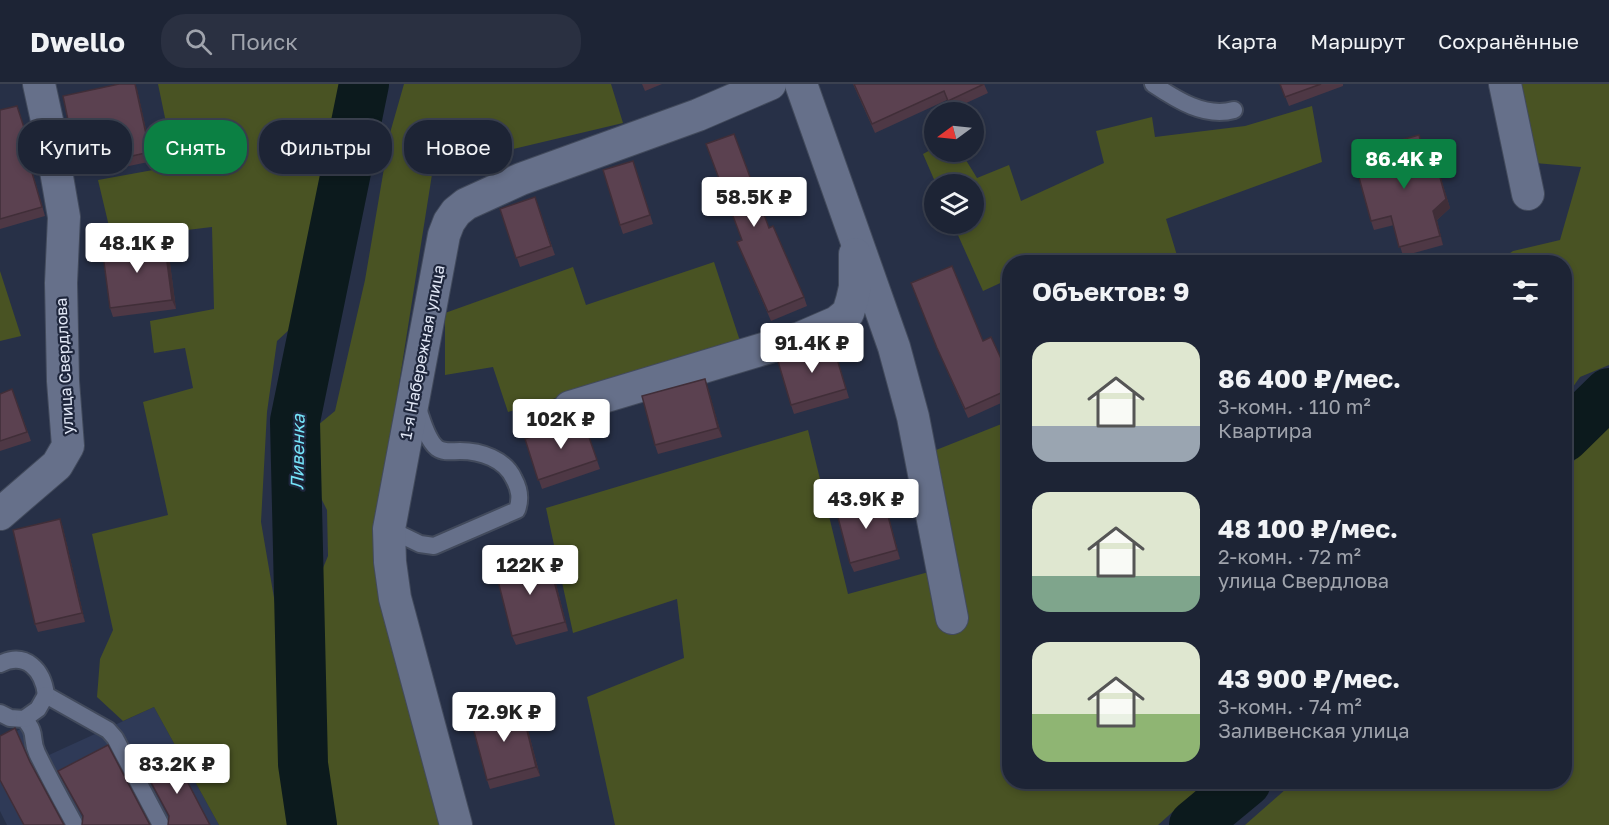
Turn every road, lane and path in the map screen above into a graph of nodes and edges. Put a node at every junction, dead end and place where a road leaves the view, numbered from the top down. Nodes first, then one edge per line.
1 (39, 84) edge
2 (770, 84) edge
3 (801, 84) edge
4 (1153, 84) edge
5 (1505, 84) edge
6 (1234, 110) dead end
7 (1528, 194) dead end
8 (854, 232) junction
9 (414, 397) junction
10 (570, 407) dead end
11 (0, 514) edge
12 (389, 529) junction
13 (952, 618) dead end
14 (0, 664) edge
15 (45, 695) junction
16 (0, 712) edge
17 (24, 719) junction
18 (75, 825) edge
19 (161, 825) edge
20 (456, 825) edge

1 - 11 street, улица Свердлова
2 - 9 street, 1-я Набережная улица
3 - 8 street
4 - 6 lane
5 - 7 street
8 - 10 street
8 - 13 street
9 - 12 street, 1-я Набережная улица
9 - 12 lane
12 - 20 street, 1-я Набережная улица
14 - 15 lane
15 - 17 lane
15 - 19 lane
16 - 17 lane
17 - 18 lane

